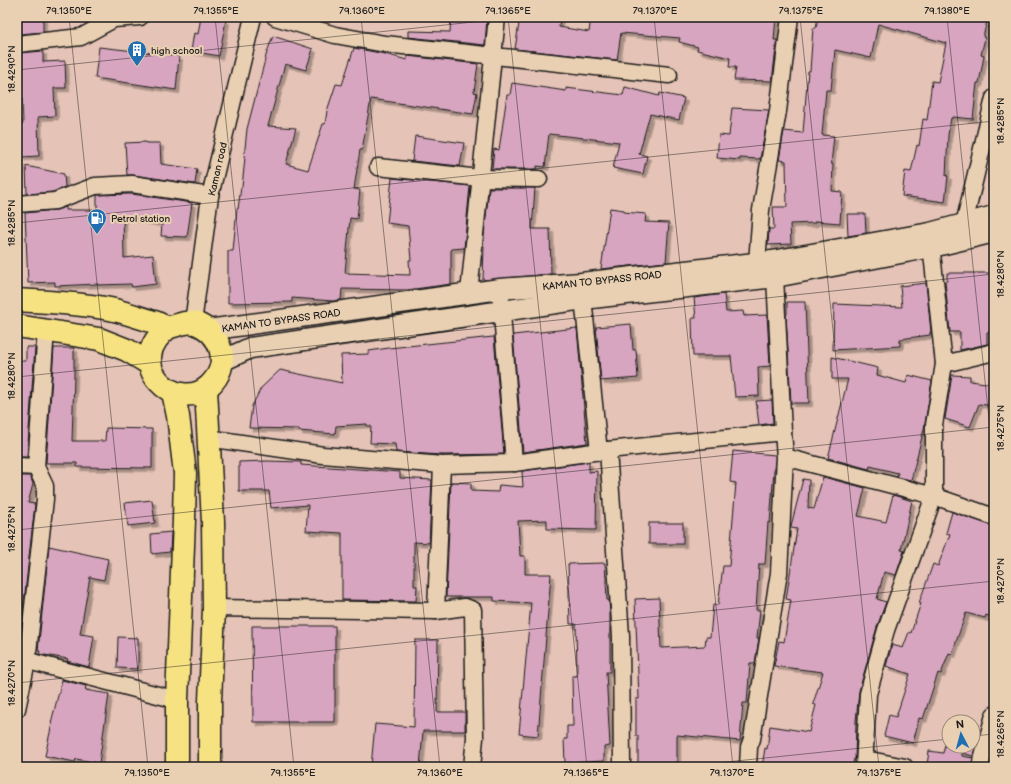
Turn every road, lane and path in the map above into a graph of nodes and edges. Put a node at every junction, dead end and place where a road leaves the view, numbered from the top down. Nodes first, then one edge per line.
1 (140, 17) edge
2 (253, 17) edge
3 (275, 17) edge
4 (497, 17) edge
5 (790, 17) edge
6 (17, 44) edge
7 (493, 56) junction
8 (669, 75) dead end
9 (994, 98) edge
10 (378, 167) dead end
11 (480, 178) junction
12 (539, 179) dead end
13 (210, 196) junction
14 (17, 204) edge
15 (994, 216) edge
16 (964, 224) junction
17 (994, 232) edge
18 (931, 240) junction
19 (756, 263) junction
20 (775, 277) junction
21 (500, 289) junction
22 (582, 291) junction
23 (469, 293) junction
24 (17, 300) edge
25 (502, 311) junction
26 (17, 326) edge
27 (201, 326) junction
28 (169, 327) junction
29 (46, 330) junction
30 (994, 352) edge
31 (222, 361) junction
32 (150, 364) junction
33 (944, 364) junction
34 (206, 389) junction
35 (172, 392) junction
36 (783, 432) junction
37 (208, 438) junction
38 (604, 451) junction
39 (784, 457) junction
40 (514, 463) junction
41 (442, 465) junction
42 (17, 466) edge
43 (36, 467) junction
44 (934, 496) junction
45 (994, 517) edge
46 (214, 608) junction
47 (436, 611) junction
48 (22, 660) edge
49 (177, 700) junction
50 (17, 709) edge
51 (994, 715) edge
52 (865, 763) edge
53 (177, 767) edge
54 (210, 767) edge
55 (472, 767) edge
56 (622, 767) edge
57 (748, 767) edge
58 (905, 767) edge
59 (980, 767) edge

1 - 6 street
2 - 13 street, Kaman road
3 - 7 street
4 - 7 street
5 - 19 street
7 - 8 street
7 - 11 street
9 - 16 street
10 - 11 street
11 - 12 street
11 - 23 street
13 - 14 street
13 - 27 street, Kaman road
15 - 16 street, KAMAN TO BYPASS ROAD
16 - 18 street, KAMAN TO BYPASS ROAD
17 - 18 street, KAMAN TO BYPASS ROAD
18 - 19 street, KAMAN TO BYPASS ROAD
18 - 20 street, KAMAN TO BYPASS ROAD
18 - 33 street
19 - 22 street, KAMAN TO BYPASS ROAD
20 - 22 street, KAMAN TO BYPASS ROAD
20 - 36 street
21 - 22 street, KAMAN TO BYPASS ROAD
21 - 23 street, KAMAN TO BYPASS ROAD
21 - 25 street
22 - 25 street, KAMAN TO BYPASS ROAD
22 - 38 street
23 - 27 street, KAMAN TO BYPASS ROAD
24 - 28 main road
25 - 31 street, KAMAN TO BYPASS ROAD
25 - 40 street
26 - 29 main road
27 - 28 main road
27 - 31 main road
28 - 32 main road
29 - 32 main road
29 - 43 street
30 - 33 street
31 - 34 main road
32 - 35 main road
33 - 44 street
34 - 35 main road
34 - 37 main road
35 - 49 main road
36 - 38 street
36 - 39 street
37 - 41 street
37 - 46 main road
38 - 40 street
38 - 56 street
39 - 44 street
39 - 57 street
40 - 41 street
41 - 47 street
42 - 43 street
43 - 48 street
44 - 45 street
44 - 52 street
46 - 47 street
46 - 54 main road
47 - 55 street
48 - 49 street
48 - 50 street
49 - 53 main road
51 - 59 street
52 - 58 street

